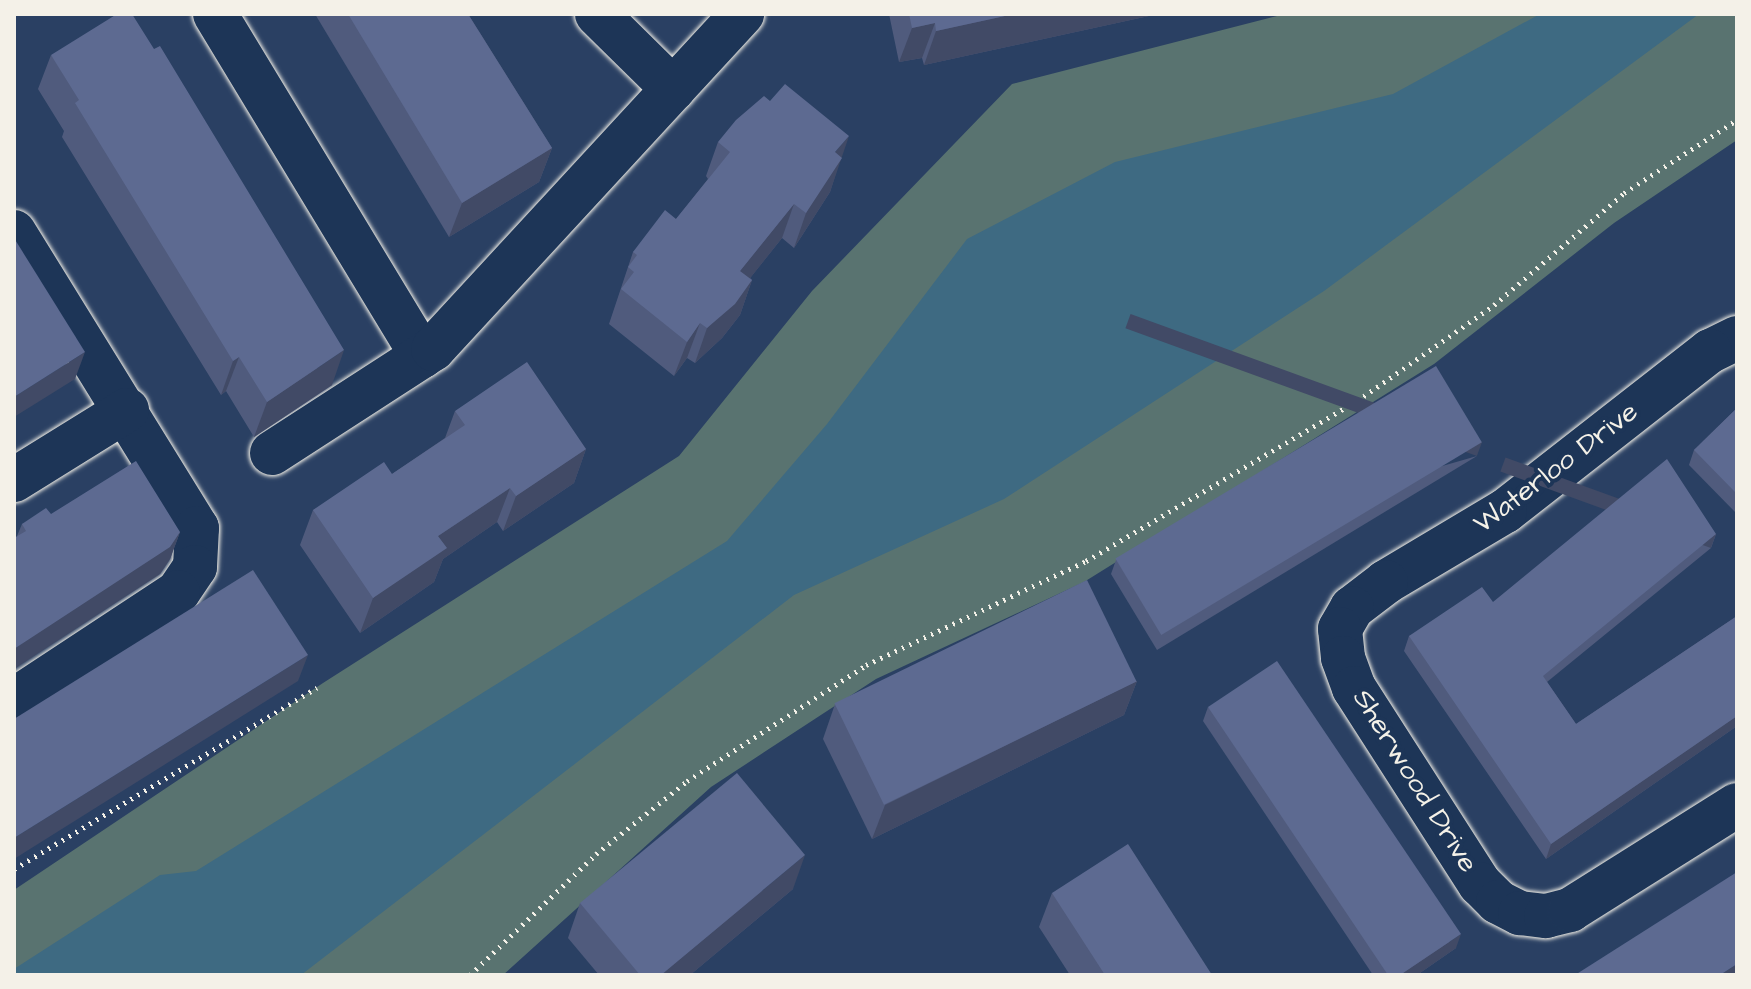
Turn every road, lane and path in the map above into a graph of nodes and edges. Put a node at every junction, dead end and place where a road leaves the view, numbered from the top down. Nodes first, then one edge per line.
1 (215, 14) edge
2 (597, 14) edge
3 (742, 14) edge
4 (673, 89) junction
5 (1737, 120) edge
6 (14, 232) edge
7 (1737, 338) edge
8 (422, 356) junction
9 (127, 410) junction
10 (272, 453) dead end
11 (14, 480) edge
12 (1340, 629) joint
13 (317, 688) dead end
14 (14, 700) edge
15 (1737, 805) edge
16 (14, 869) edge
17 (470, 975) edge

1 - 8 street
2 - 4 street
3 - 4 street
4 - 8 street
5 - 17 path
6 - 9 street
7 - 12 street, Waterloo Drive
8 - 10 street
9 - 11 street
9 - 14 street
12 - 15 street, Sherwood Drive
13 - 16 path

